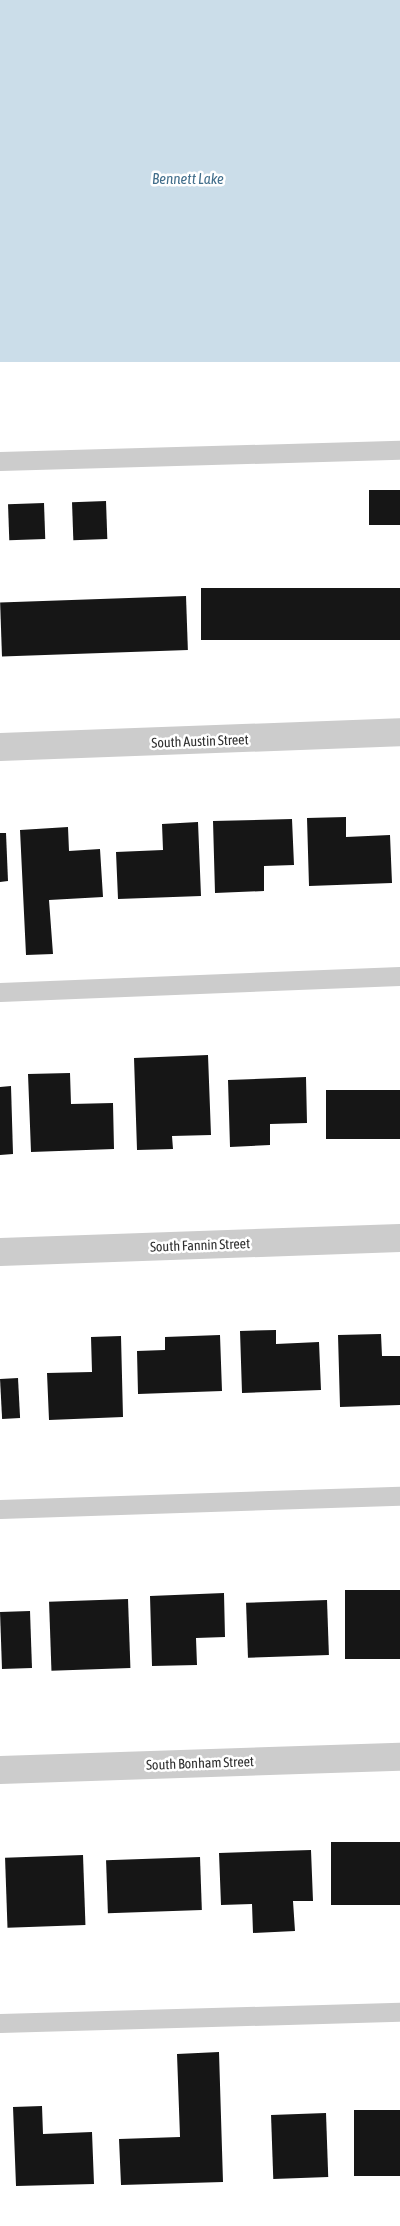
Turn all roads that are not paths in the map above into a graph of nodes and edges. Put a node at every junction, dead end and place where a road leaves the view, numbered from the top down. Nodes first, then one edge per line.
1 (400, 450) edge
2 (0, 460) edge
3 (400, 732) edge
4 (0, 747) edge
5 (400, 976) edge
6 (0, 992) edge
7 (400, 1238) edge
8 (0, 1252) edge
9 (400, 1496) edge
10 (0, 1509) edge
11 (400, 1757) edge
12 (0, 1770) edge
13 (400, 2012) edge
14 (0, 2023) edge

1 - 2 lane
3 - 4 street, South Austin Street
5 - 6 lane
7 - 8 street, South Fannin Street
9 - 10 lane
11 - 12 street, South Bonham Street
13 - 14 lane

